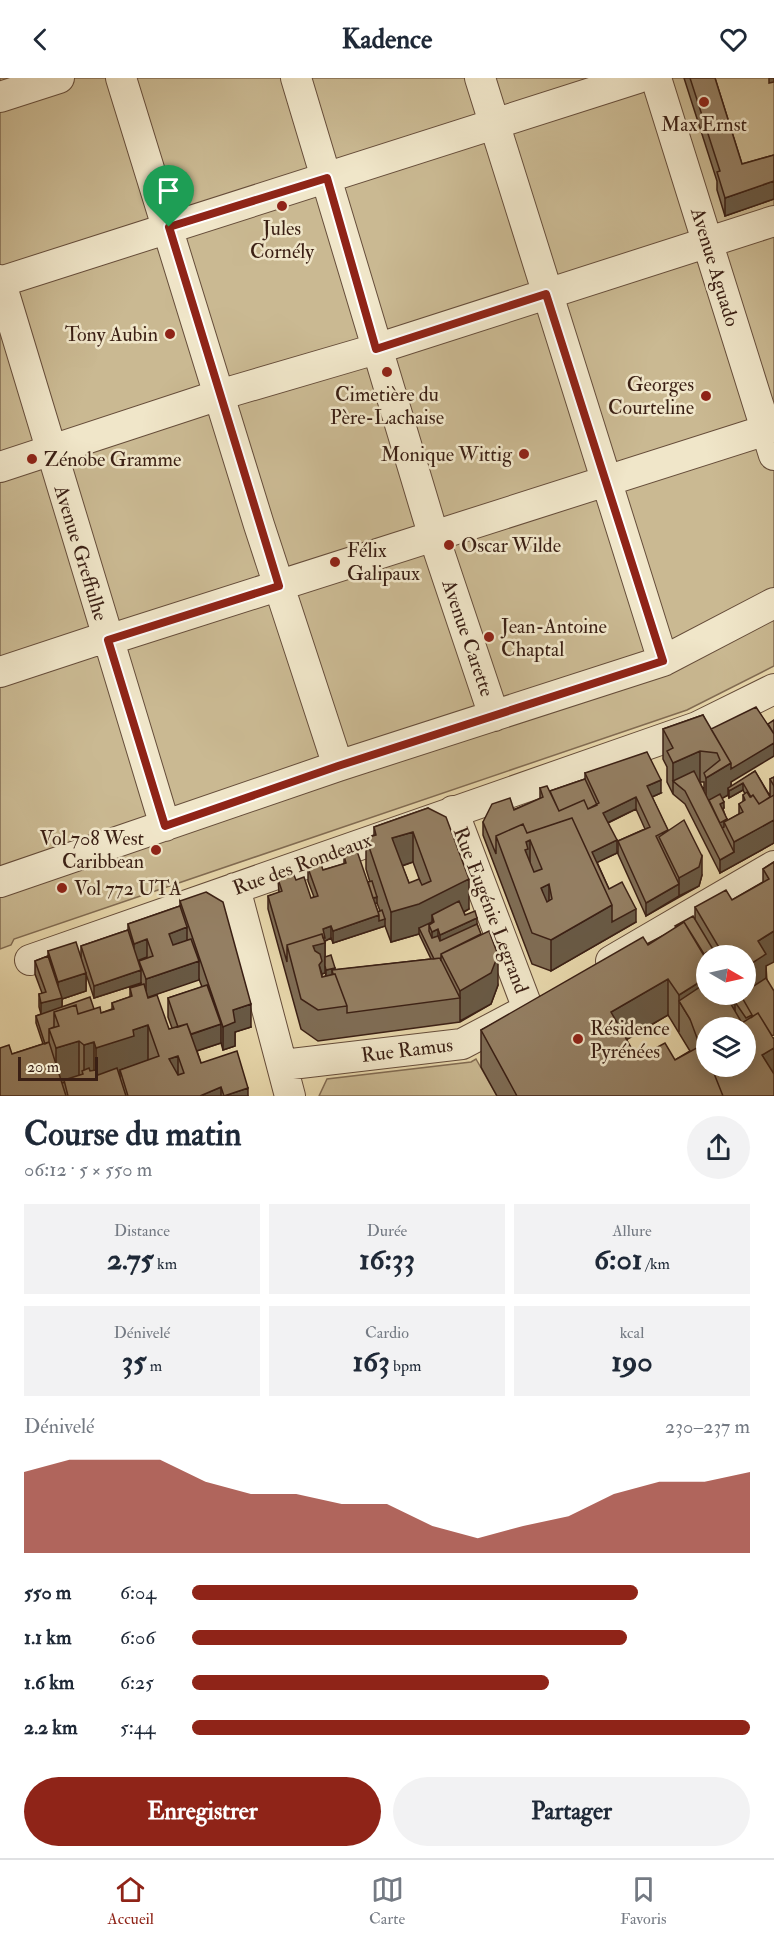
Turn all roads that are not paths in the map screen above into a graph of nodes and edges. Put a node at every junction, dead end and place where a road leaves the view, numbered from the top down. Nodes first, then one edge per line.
1 (59, 78) edge
2 (121, 78) edge
3 (296, 78) edge
4 (480, 78) edge
5 (638, 78) edge
6 (656, 78) edge
7 (0, 97) edge
8 (495, 124) junction
9 (327, 178) junction
10 (774, 220) edge
11 (169, 227) junction
12 (707, 242) junction
13 (0, 281) edge
14 (546, 294) junction
15 (376, 349) junction
16 (764, 387) edge
17 (219, 395) junction
18 (770, 442) edge
19 (50, 451) junction
20 (0, 467) edge
21 (606, 480) junction
22 (433, 534) junction
23 (279, 586) junction
24 (774, 603) edge
25 (108, 640) junction
26 (663, 661) junction
27 (0, 672) edge
28 (774, 689) edge
29 (494, 716) junction
30 (338, 766) junction
31 (453, 811) junction
32 (165, 826) junction
33 (774, 866) edge
34 (0, 882) edge
35 (235, 888) junction
36 (30, 960) dead end
37 (591, 973) edge
38 (539, 1003) joint
39 (282, 1065) junction
40 (290, 1096) edge

1 - 7 street
2 - 11 street
3 - 9 street, Avenue Carette
4 - 8 street
5 - 8 street
6 - 12 street, Avenue Aguado
8 - 9 street
8 - 14 street
9 - 11 street
9 - 15 street, Avenue Carette
10 - 12 street
11 - 13 street
11 - 17 street
12 - 14 street
12 - 16 street, Avenue Aguado
13 - 19 street, Avenue Greffulhe
14 - 15 street
14 - 21 street
15 - 17 street
15 - 22 street, Avenue Carette
16 - 18 street, Avenue Aguado
17 - 19 street
17 - 23 street
18 - 21 street
19 - 20 street
19 - 25 street, Avenue Greffulhe
21 - 22 street
21 - 26 street
22 - 23 street
22 - 29 street, Avenue Carette
23 - 25 street
23 - 30 street
24 - 26 street
25 - 27 street
25 - 32 street, Avenue Greffulhe
26 - 29 street
28 - 31 street, Rue des Rondeaux
29 - 30 street
30 - 32 street
31 - 35 street, Rue des Rondeaux
31 - 38 street, Rue Eugénie Legrand
32 - 34 street
33 - 37 street
35 - 36 street, Rue des Rondeaux
35 - 39 street
38 - 39 street, Rue Ramus
39 - 40 street

